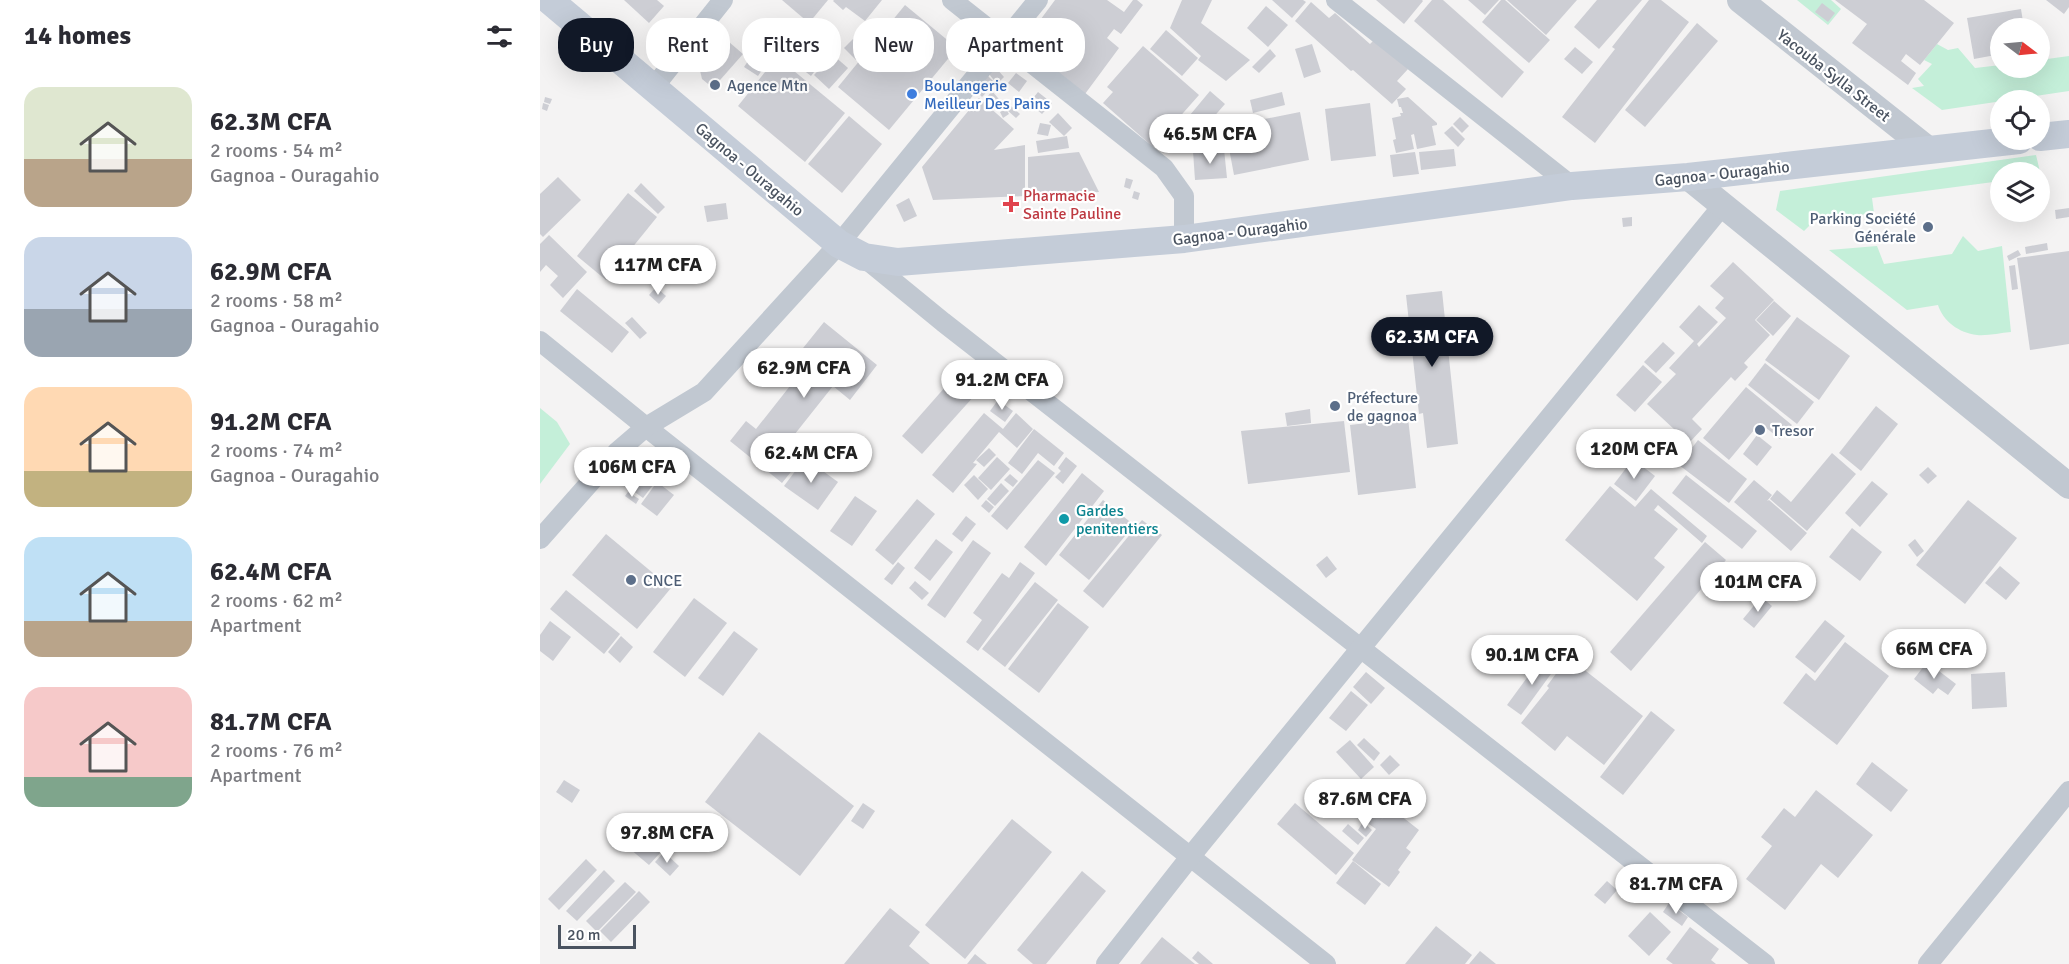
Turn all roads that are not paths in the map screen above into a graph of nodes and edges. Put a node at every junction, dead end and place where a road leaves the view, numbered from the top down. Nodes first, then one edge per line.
1 (549, 0) edge
2 (723, 0) edge
3 (952, 0) edge
4 (1038, 0) edge
5 (1336, 0) edge
6 (1740, 0) edge
7 (974, 18) edge
8 (1023, 18) edge
9 (979, 72) edge
10 (1042, 72) edge
11 (653, 88) junction
12 (2069, 134) edge
13 (2050, 136) edge
14 (1990, 143) edge
15 (1929, 150) junction
16 (1688, 177) junction
17 (1572, 186) junction
18 (1723, 205) junction
19 (1184, 239) junction
20 (839, 244) junction
21 (864, 257) junction
22 (540, 341) edge
23 (646, 427) junction
24 (2069, 486) edge
25 (540, 539) edge
26 (1360, 649) junction
27 (2069, 791) edge
28 (1190, 857) junction
29 (1106, 964) edge
30 (1326, 964) edge
31 (1765, 964) edge
32 (1928, 964) edge

1 - 11 main road, Gagnoa - Ouragahio
2 - 11 street
3 - 7 street
4 - 8 street
5 - 17 street
6 - 15 street, Yacouba Sylla Street
9 - 20 street
10 - 19 street
11 - 20 main road, Gagnoa - Ouragahio
12 - 13 main road
14 - 15 main road, Gagnoa - Ouragahio
15 - 16 main road, Gagnoa - Ouragahio
16 - 17 main road, Gagnoa - Ouragahio
16 - 18 street
17 - 19 main road, Gagnoa - Ouragahio
18 - 24 street
18 - 26 street
19 - 21 main road, Gagnoa - Ouragahio
20 - 21 main road, Gagnoa - Ouragahio
20 - 23 street
21 - 26 street
22 - 23 street
23 - 25 street
23 - 28 street
26 - 28 street
26 - 31 street
27 - 32 street
28 - 29 street
28 - 30 street

